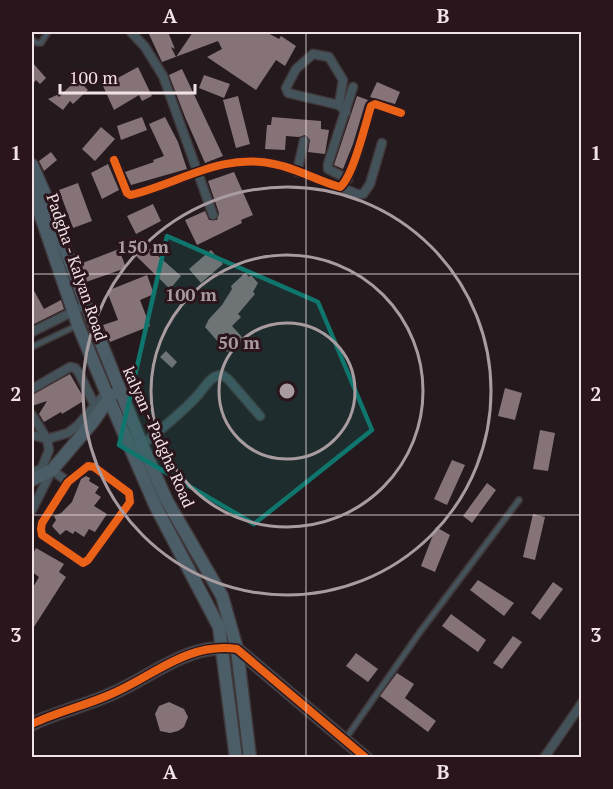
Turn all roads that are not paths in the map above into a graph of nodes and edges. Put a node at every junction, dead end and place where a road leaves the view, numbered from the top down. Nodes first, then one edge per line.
1 (48, 32) edge
2 (131, 32) edge
3 (32, 40) edge
4 (353, 87) dead end
5 (342, 108) junction
6 (401, 113) dead end
7 (304, 141) dead end
8 (382, 143) dead end
9 (114, 160) dead end
10 (32, 165) edge
11 (328, 169) junction
12 (197, 172) junction
13 (297, 172) junction
14 (348, 179) junction
15 (318, 181) junction
16 (340, 187) junction
17 (36, 191) edge
18 (213, 215) dead end
19 (59, 250) junction
20 (86, 305) junction
21 (74, 310) junction
22 (78, 325) junction
23 (32, 332) edge
24 (32, 347) edge
25 (118, 387) junction
26 (32, 390) edge
27 (107, 396) junction
28 (95, 406) junction
29 (32, 415) edge
30 (260, 416) dead end
31 (32, 435) edge
32 (47, 439) junction
33 (142, 445) junction
34 (52, 470) junction
35 (32, 474) edge
36 (32, 480) edge
37 (68, 482) junction
38 (519, 500) dead end
39 (161, 504) junction
40 (32, 510) edge
41 (223, 647) junction
42 (237, 649) junction
43 (582, 703) edge
44 (32, 724) edge
45 (345, 740) junction
46 (236, 758) edge
47 (250, 758) edge
48 (366, 758) edge
49 (544, 758) edge

1 - 3 lane
2 - 12 street
4 - 5 street
5 - 5 street
5 - 11 street
6 - 14 street
7 - 13 street
8 - 16 street
9 - 12 street
10 - 17 main road, kalyan - Padgha Road
11 - 14 street
11 - 15 street
12 - 13 street
12 - 18 street
13 - 15 street
14 - 16 street
15 - 16 street
17 - 19 main road, kalyan - Padgha Road
19 - 20 main road, kalyan - Padgha Road
19 - 21 main road, Padgha - Kalyan Road
20 - 21 street
20 - 25 main road, kalyan - Padgha Road
21 - 22 main road, Padgha - Kalyan Road
21 - 23 street
22 - 24 lane
22 - 27 main road, Padgha - Kalyan Road
25 - 27 main road
25 - 33 main road, kalyan - Padgha Road
26 - 28 street
27 - 28 street
27 - 34 main road
27 - 39 main road, Padgha - Kalyan Road
28 - 32 street
29 - 32 street
30 - 33 street
31 - 32 street
32 - 35 street
33 - 39 main road, kalyan - Padgha Road
34 - 36 main road
34 - 37 street
34 - 40 street
37 - 37 street
38 - 45 lane
39 - 41 main road, Padgha - Kalyan Road
39 - 42 main road, kalyan - Padgha Road
41 - 42 main road
41 - 44 main road
41 - 46 main road, Padgha - Kalyan Road
42 - 45 main road
42 - 47 main road, kalyan - Padgha Road
43 - 49 street
45 - 48 main road

